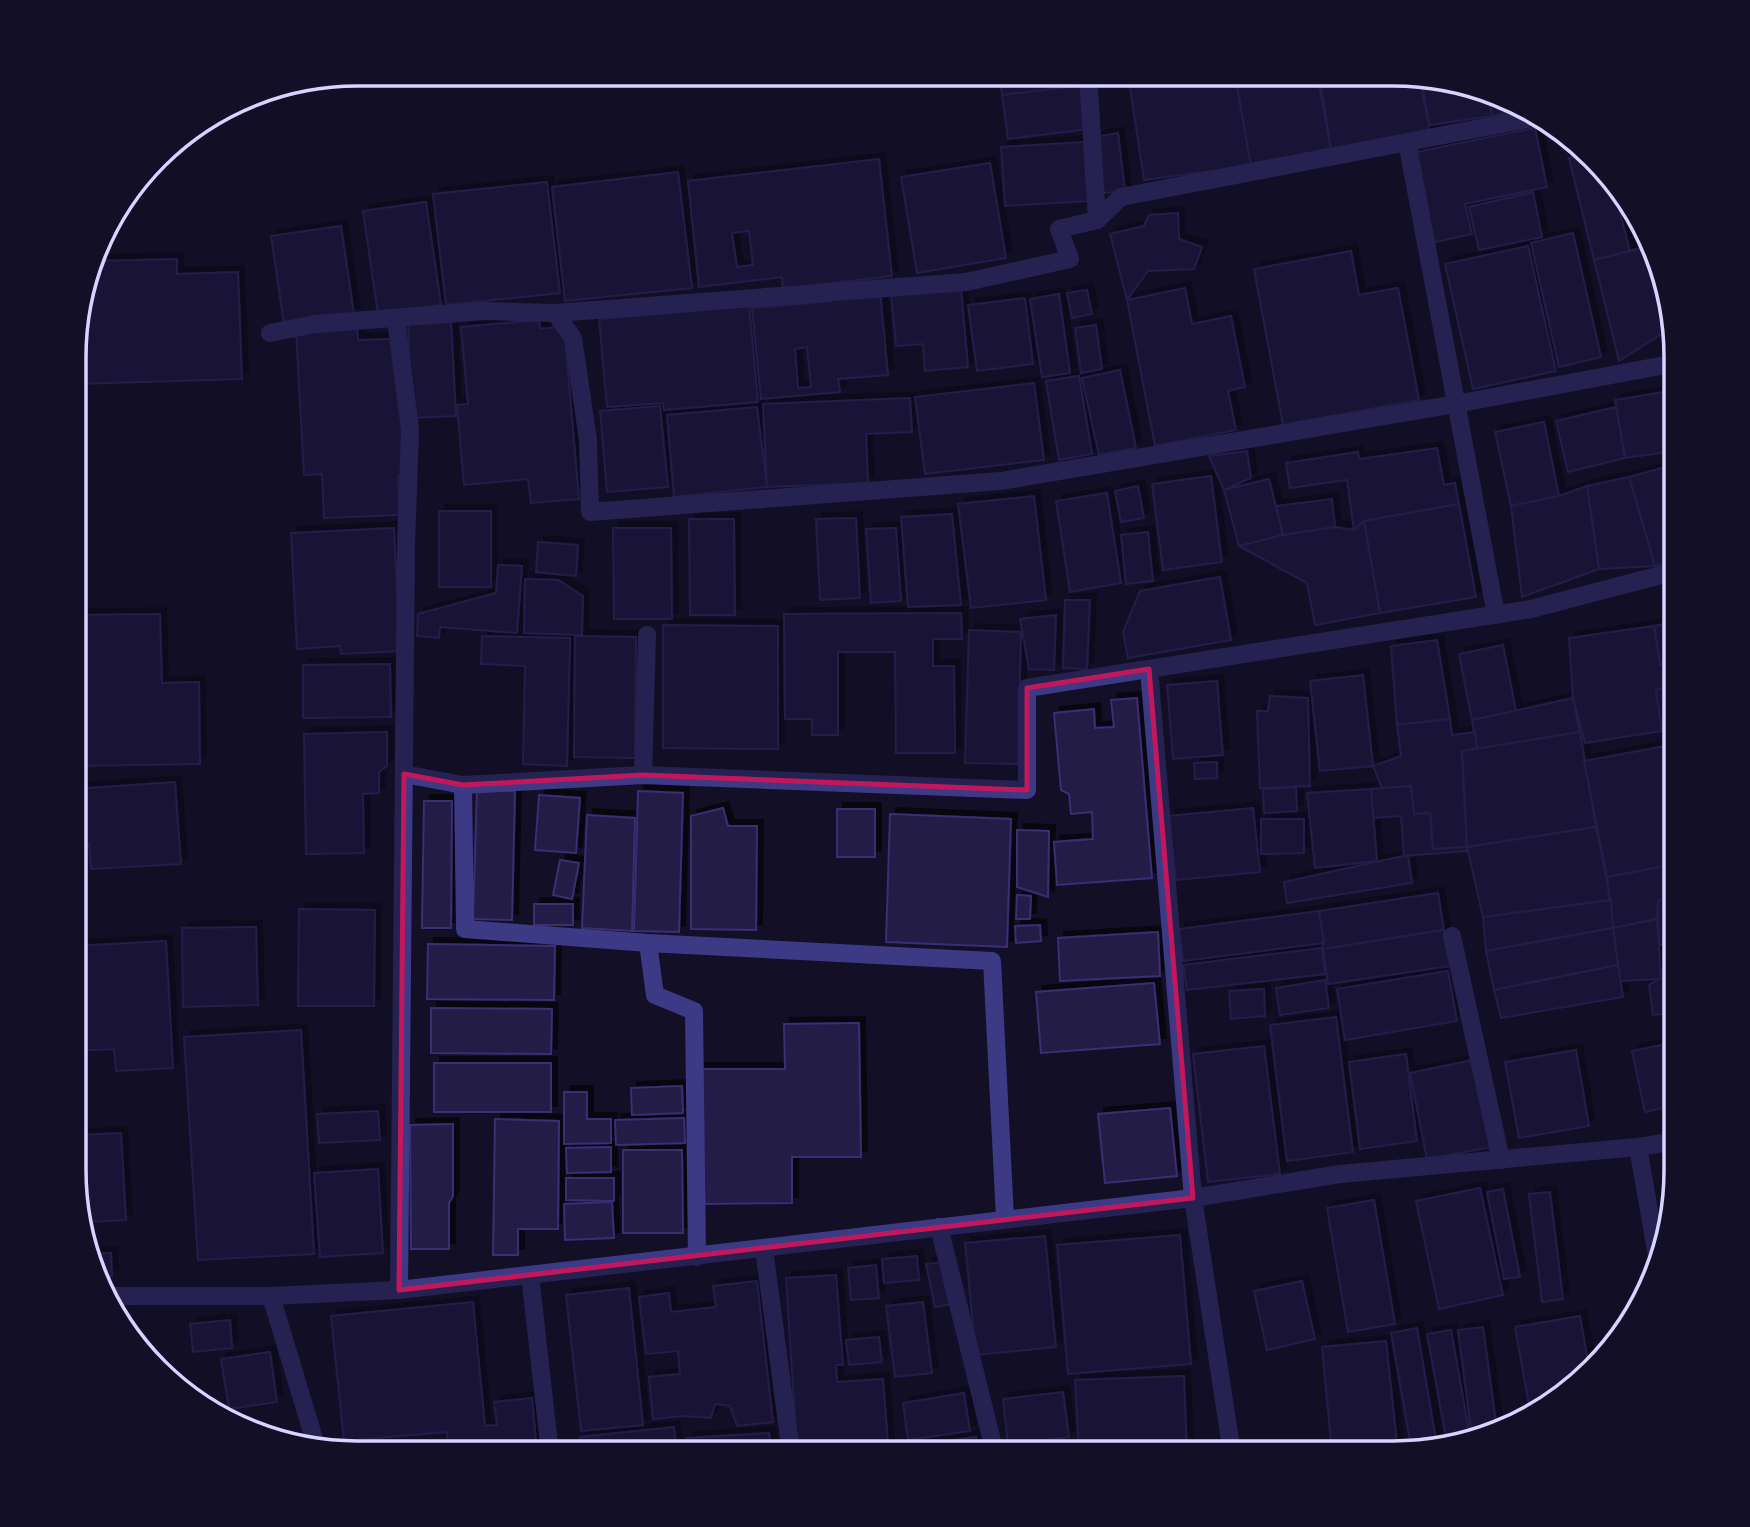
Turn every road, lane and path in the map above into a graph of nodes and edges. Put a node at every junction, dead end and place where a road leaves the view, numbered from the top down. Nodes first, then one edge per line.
1 (1089, 86) edge
2 (1524, 120) edge
3 (1407, 142) junction
4 (1097, 220) junction
5 (555, 313) junction
6 (396, 319) junction
7 (270, 333) dead end
8 (1664, 365) edge
9 (1456, 404) junction
10 (1664, 575) edge
11 (1496, 615) junction
12 (647, 635) dead end
13 (1149, 669) junction
14 (404, 774) junction
15 (643, 775) junction
16 (463, 785) junction
17 (1451, 936) dead end
18 (648, 943) junction
19 (1664, 1143) edge
20 (1637, 1147) junction
21 (1501, 1160) junction
22 (1193, 1198) junction
23 (1005, 1218) junction
24 (939, 1227) junction
25 (1654, 1242) edge
26 (764, 1249) junction
27 (696, 1257) junction
28 (530, 1275) junction
29 (399, 1290) junction
30 (117, 1296) edge
31 (271, 1296) junction
32 (314, 1438) edge
33 (550, 1441) edge
34 (789, 1441) edge
35 (992, 1441) edge
36 (1230, 1441) edge

1 - 4 street
2 - 3 street
3 - 4 street
3 - 9 street
4 - 5 street
5 - 6 street
5 - 9 street
6 - 7 street
6 - 14 street
8 - 9 street
9 - 11 street
10 - 11 street
11 - 13 street
12 - 15 street
13 - 15 street
13 - 22 street
14 - 16 street
14 - 29 street
15 - 16 street
16 - 18 street
17 - 21 street
18 - 23 street
18 - 27 street
19 - 20 street
20 - 21 street
20 - 25 street
21 - 22 street
22 - 23 street
22 - 36 street
23 - 24 street
24 - 26 street
24 - 35 street
26 - 27 street
26 - 34 street
27 - 28 street
28 - 29 street
28 - 33 street
29 - 31 street
30 - 31 street
31 - 32 street

